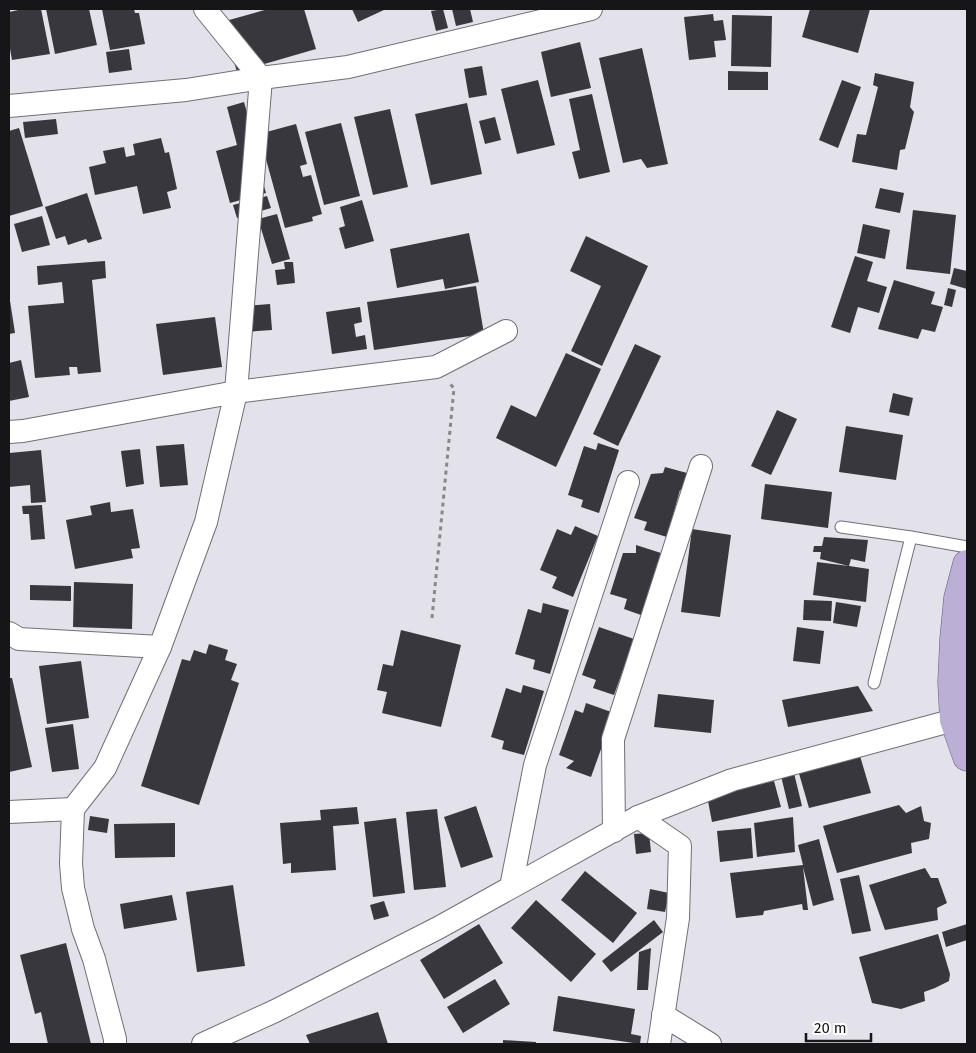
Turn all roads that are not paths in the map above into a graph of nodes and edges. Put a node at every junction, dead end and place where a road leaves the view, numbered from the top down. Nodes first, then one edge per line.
1 (205, 9) edge
2 (591, 9) edge
3 (262, 78) junction
4 (9, 106) edge
5 (506, 331) dead end
6 (236, 392) junction
7 (9, 432) edge
8 (701, 466) dead end
9 (628, 482) dead end
10 (840, 527) dead end
11 (911, 537) junction
12 (967, 547) edge
13 (967, 564) edge
14 (9, 633) edge
15 (160, 647) junction
16 (874, 683) dead end
17 (954, 720) junction
18 (967, 757) edge
19 (73, 809) junction
20 (9, 812) edge
21 (638, 817) junction
22 (614, 831) junction
23 (512, 887) junction
24 (663, 1015) junction
25 (115, 1044) edge
26 (203, 1044) edge
27 (659, 1044) edge
28 (710, 1044) edge

1 - 3 street
2 - 3 street
3 - 4 street
3 - 6 street
5 - 6 street
6 - 7 street
6 - 15 street
8 - 22 street
9 - 23 street
10 - 11 lane
11 - 12 lane
11 - 16 lane
13 - 17 main road
14 - 15 street
15 - 19 street
17 - 18 main road
17 - 21 street
19 - 20 street
19 - 25 street
21 - 22 street
21 - 24 street
22 - 23 street
23 - 26 street
24 - 27 street
24 - 28 street

